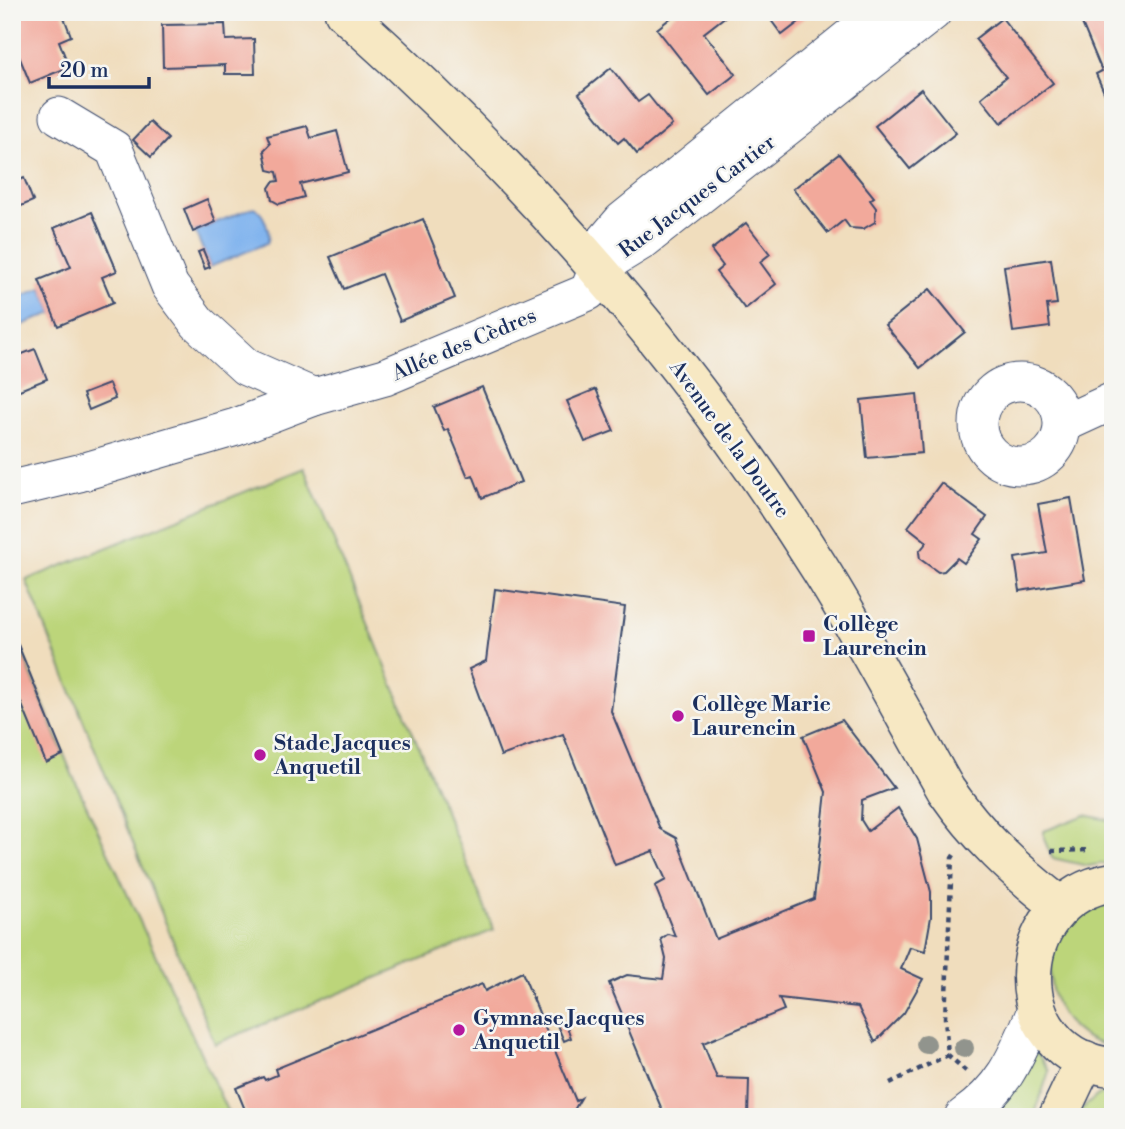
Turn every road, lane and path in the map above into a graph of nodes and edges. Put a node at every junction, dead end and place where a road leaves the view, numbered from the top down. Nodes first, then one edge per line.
1 (344, 12) edge
2 (881, 12) edge
3 (933, 12) edge
4 (60, 116) dead end
5 (598, 268) junction
6 (246, 368) junction
7 (314, 397) junction
8 (1113, 401) edge
9 (1063, 424) dead end
10 (236, 428) junction
11 (12, 489) edge
12 (1044, 852) dead end
13 (951, 858) dead end
14 (1109, 865) edge
15 (1060, 906) junction
16 (1037, 1008) junction
17 (948, 1055) junction
18 (1099, 1063) edge
19 (973, 1077) dead end
20 (890, 1083) dead end
21 (962, 1117) edge
22 (1058, 1117) edge

1 - 5 main road, Avenue de la Doutre
2 - 5 street, Rue Jacques Cartier
3 - 5 street, Rue Jacques Cartier
4 - 6 street
5 - 7 street, Allée des Cèdres
5 - 15 main road, Avenue de la Doutre
6 - 7 street
6 - 10 street
7 - 10 street, Allée des Cèdres
8 - 9 street
10 - 11 street, Allée des Cèdres
12 - 14 path
13 - 17 path
14 - 15 main road
15 - 16 main road
16 - 18 main road
16 - 21 street
17 - 19 path
17 - 20 path
18 - 22 main road

